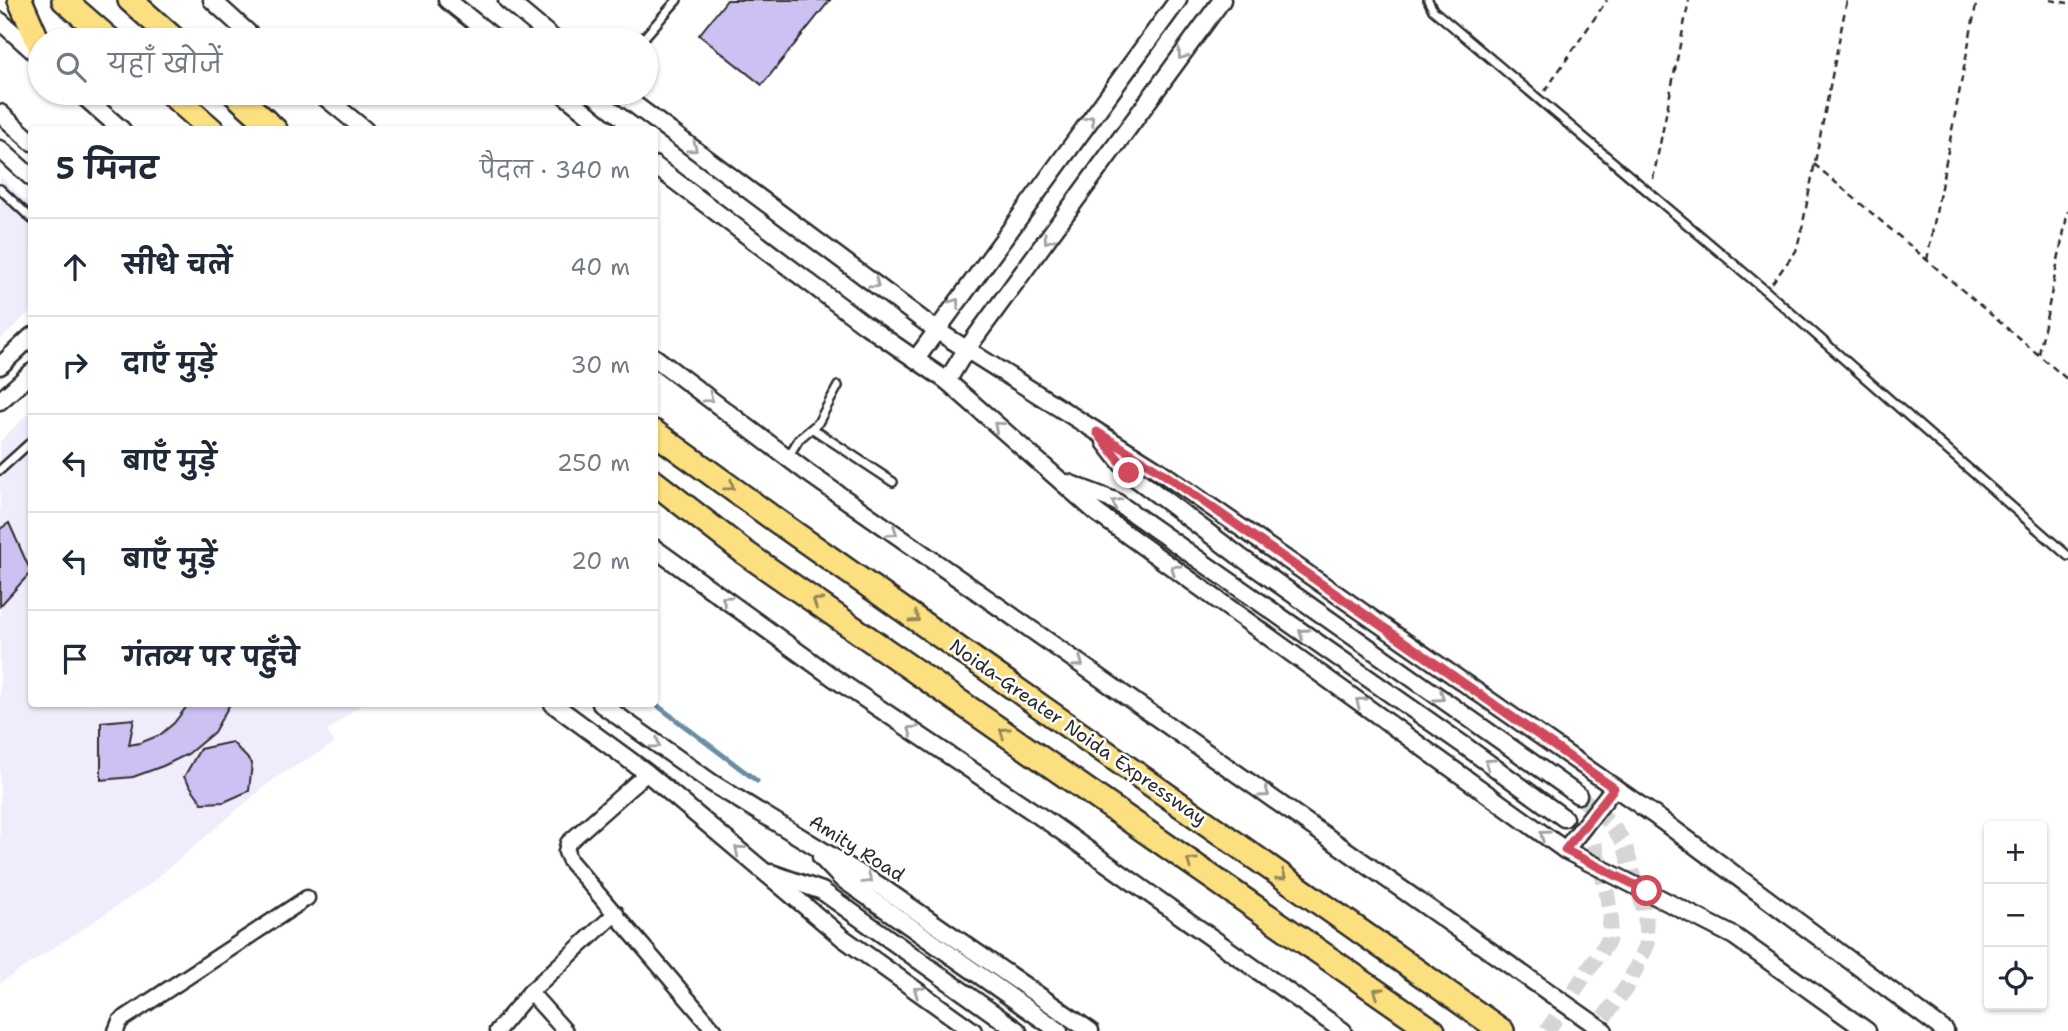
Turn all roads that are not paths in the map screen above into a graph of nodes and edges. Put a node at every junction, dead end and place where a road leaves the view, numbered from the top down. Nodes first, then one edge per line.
1 (20, 0) edge
2 (64, 0) edge
3 (130, 0) edge
4 (212, 0) edge
5 (447, 0) edge
6 (507, 0) edge
7 (677, 0) edge
8 (1178, 0) edge
9 (1222, 0) edge
10 (1428, 0) edge
11 (0, 21) edge
12 (32, 28) edge
13 (96, 28) edge
14 (162, 28) edge
15 (243, 28) edge
16 (482, 28) edge
17 (541, 28) edge
18 (652, 28) edge
19 (28, 47) edge
20 (94, 105) edge
21 (184, 105) edge
22 (247, 105) edge
23 (335, 105) edge
24 (577, 105) edge
25 (635, 105) edge
26 (0, 113) edge
27 (117, 126) edge
28 (207, 126) edge
29 (271, 126) edge
30 (360, 126) edge
31 (603, 126) edge
32 (28, 138) edge
33 (0, 149) edge
34 (658, 168) edge
35 (28, 174) edge
36 (0, 189) edge
37 (28, 215) edge
38 (936, 330) junction
39 (28, 340) edge
40 (967, 350) junction
41 (916, 359) junction
42 (658, 360) edge
43 (0, 366) edge
44 (28, 376) edge
45 (947, 381) junction
46 (838, 386) dead end
47 (0, 401) edge
48 (813, 429) junction
49 (1097, 432) junction
50 (658, 435) edge
51 (28, 445) edge
52 (787, 458) junction
53 (0, 470) edge
54 (1060, 480) junction
55 (893, 482) dead end
56 (658, 485) edge
57 (658, 551) edge
58 (2068, 556) edge
59 (557, 707) edge
60 (605, 707) edge
61 (647, 773) junction
62 (1614, 788) junction
63 (1578, 795) tunnel mouth
64 (1564, 818) tunnel mouth
65 (804, 840) junction
66 (1565, 850) junction
67 (762, 870) junction
68 (307, 898) dead end
69 (616, 913) junction
70 (530, 992) junction
71 (116, 1031) edge
72 (497, 1031) edge
73 (565, 1031) edge
74 (715, 1031) edge
75 (973, 1031) edge
76 (1018, 1031) edge
77 (1059, 1031) edge
78 (1090, 1031) edge
79 (1343, 1031) edge
80 (1433, 1031) edge
81 (1502, 1031) edge
82 (1604, 1031) edge
83 (1867, 1031) edge
84 (1945, 1031) edge

1 - 12 highway
2 - 13 highway
3 - 14 highway
4 - 15 street
5 - 16 street
6 - 17 street
7 - 18 lane
38 -> 8 street
9 -> 40 street
10 - 58 lane
11 - 19 street
20 - 27 street
21 - 28 highway
22 - 29 highway
23 - 30 street
24 - 31 street
25 -> 38 street
26 - 32 street
33 - 35 street
34 - 41 street
36 - 37 lane
38 - 40 street
38 - 41 street
39 - 43 street
40 - 45 street
40 - 49 street
41 - 45 street
42 -> 52 street
44 - 47 street
54 -> 45 street
46 - 48 lane
48 - 52 lane
48 - 55 lane
49 - 62 street
49 -> 63 street
50 -> 81 highway, Noida-Greater Noida Expressway
51 - 53 lane
52 -> 82 street
64 -> 54 street
66 -> 54 street
80 -> 56 highway
79 -> 57 street
59 - 61 street
60 -> 65 street, Amity Road
67 -> 61 street
61 - 69 street
62 - 66 street
62 - 84 street
65 - 77 street
65 -> 78 street, Amity Road
66 - 83 street
75 -> 67 street
67 - 76 street
68 - 71 street
69 - 70 street
69 - 74 street
70 - 72 street
70 - 73 street

